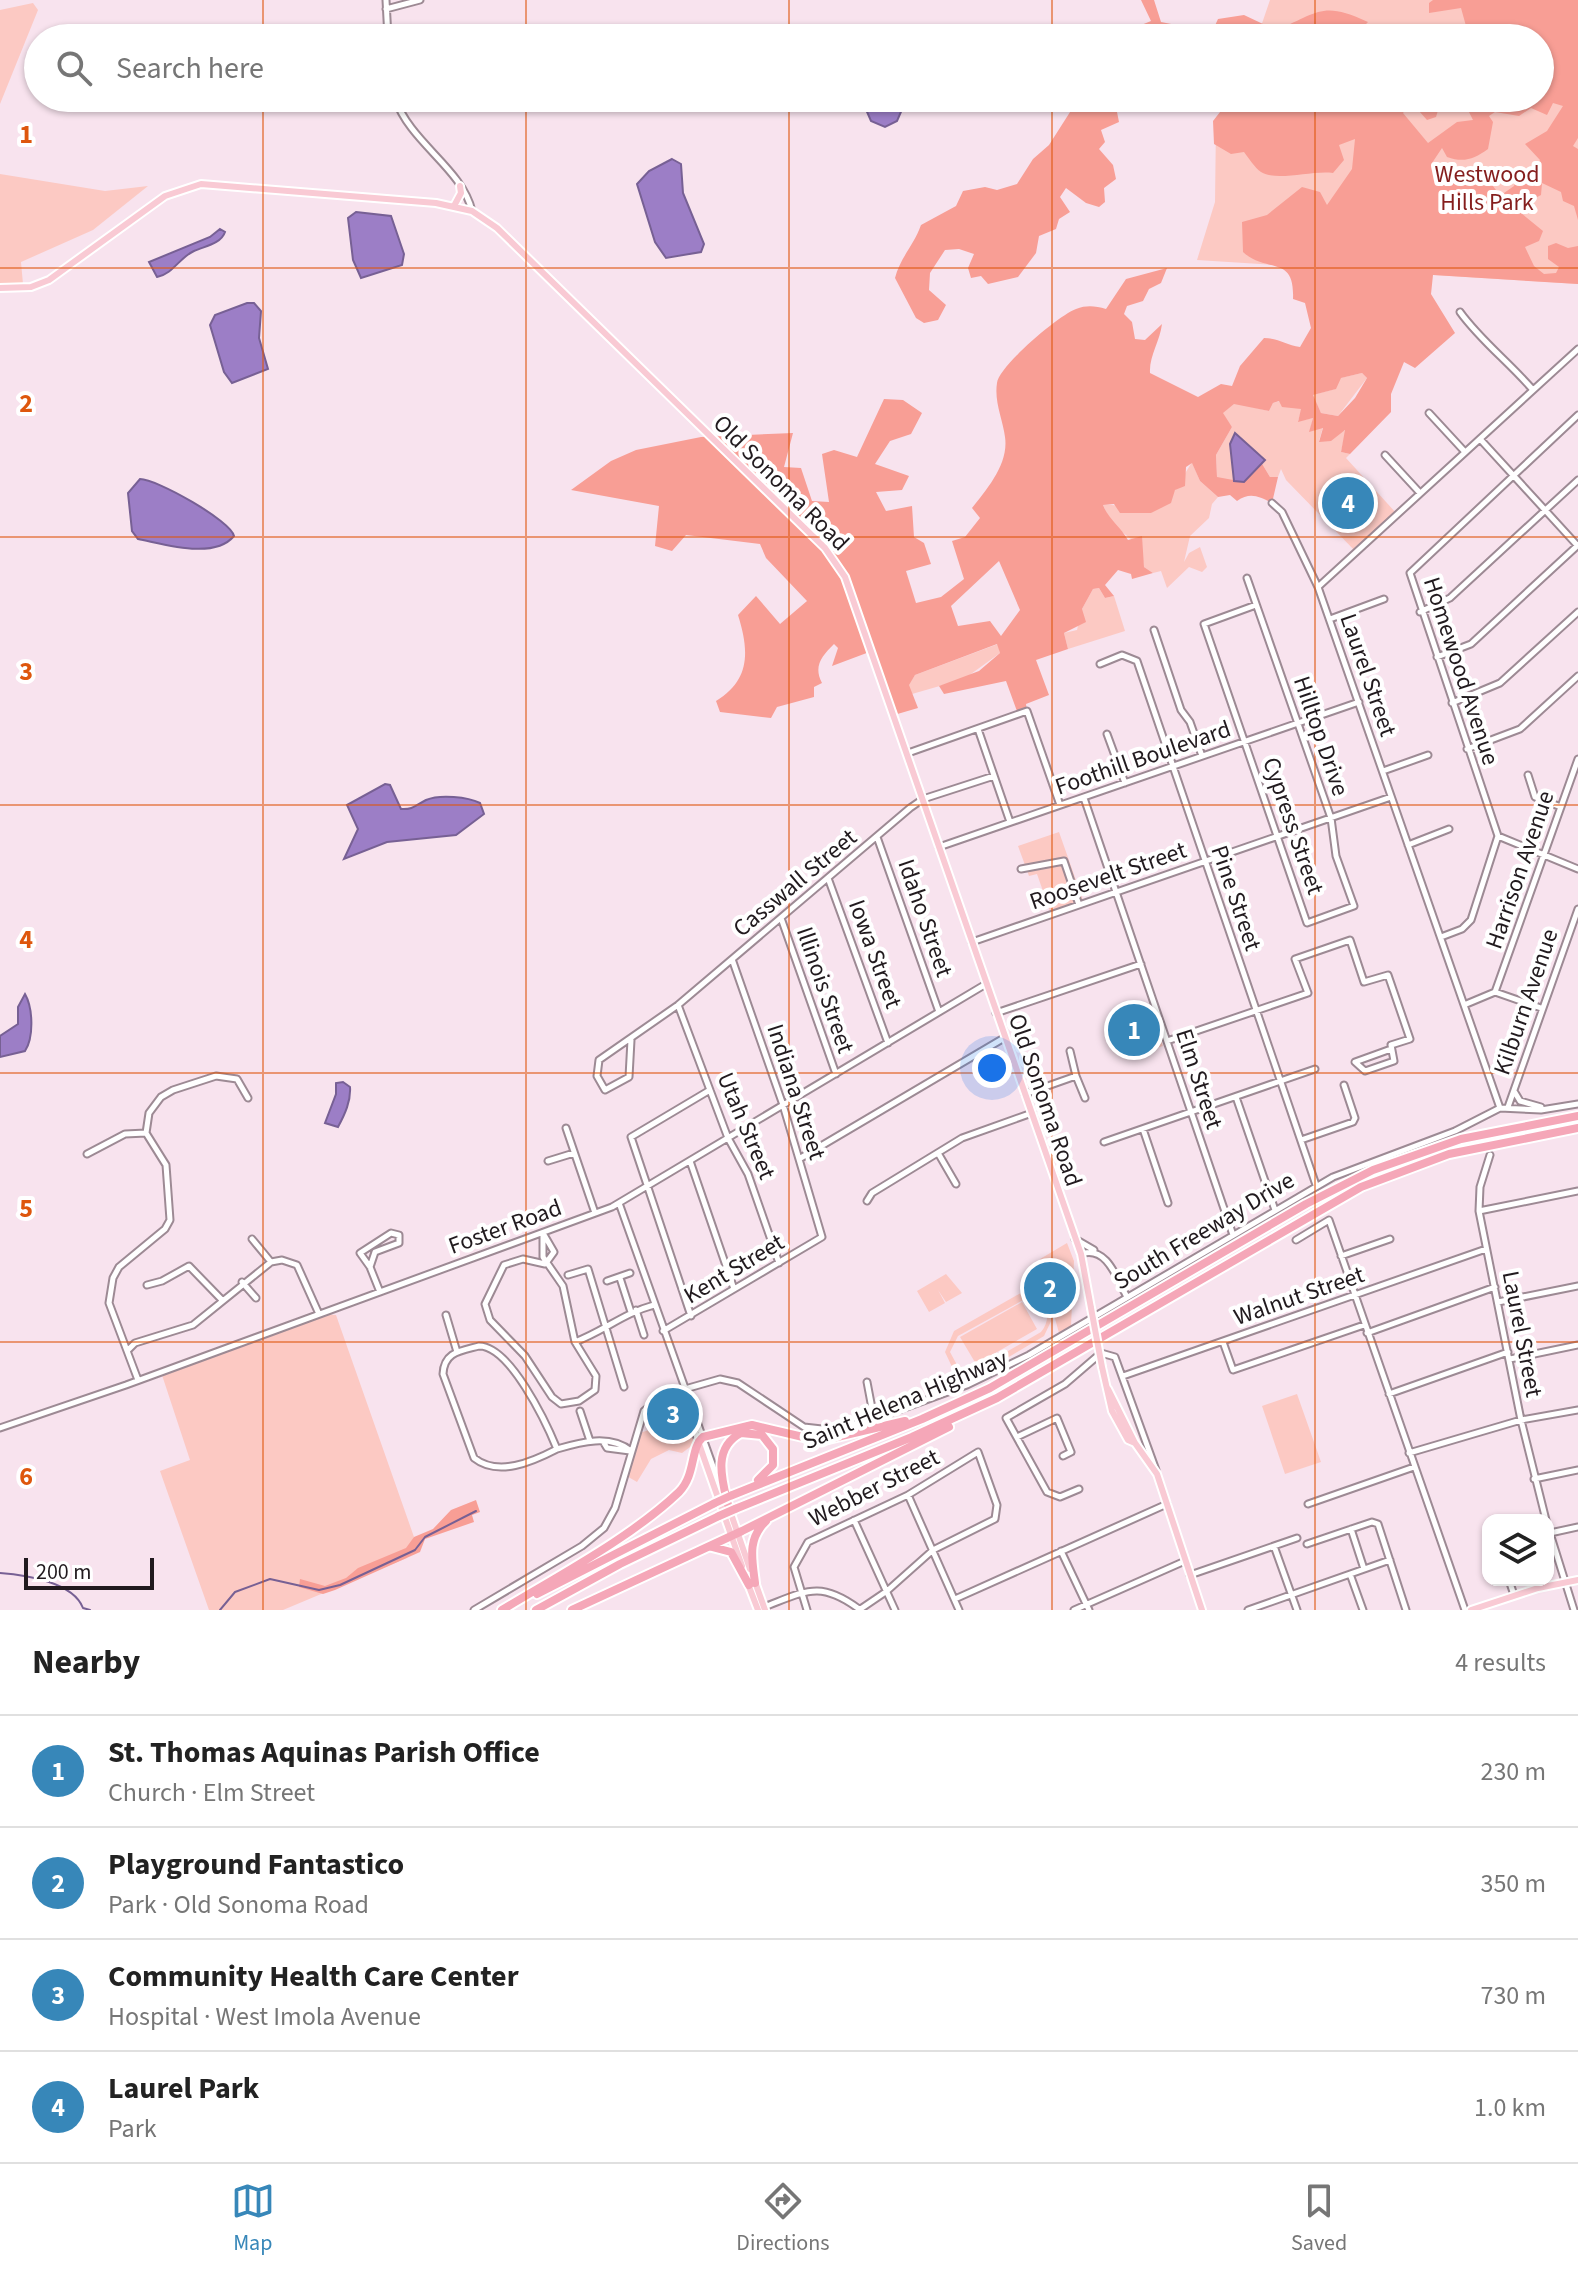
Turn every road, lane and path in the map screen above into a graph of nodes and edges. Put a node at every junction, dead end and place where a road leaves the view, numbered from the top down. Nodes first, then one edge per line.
1 (386, 0) edge
2 (420, 0) edge
3 (386, 9) junction
4 (387, 24) edge
5 (401, 112) edge
6 (460, 186) junction
7 (454, 206) junction
8 (472, 211) junction
9 (0, 288) edge
10 (1460, 312) dead end
11 (1578, 349) edge
12 (1533, 390) junction
13 (1429, 413) dead end
14 (1578, 415) edge
15 (1480, 439) junction
16 (1465, 452) junction
17 (1385, 455) dead end
18 (1513, 475) junction
19 (1578, 480) edge
20 (1420, 493) junction
21 (1272, 503) dead end
22 (1545, 510) junction
23 (1578, 546) edge
24 (1247, 578) dead end
25 (1318, 587) junction
26 (1384, 599) dead end
27 (1256, 605) junction
28 (1420, 612) junction
29 (1578, 612) edge
30 (1330, 619) junction
31 (1154, 630) dead end
32 (1437, 657) junction
33 (1100, 664) dead end
34 (1578, 676) edge
35 (1359, 702) junction
36 (1452, 703) junction
37 (1297, 724) junction
38 (978, 729) junction
39 (1107, 734) dead end
40 (1244, 742) junction
41 (1467, 749) junction
42 (908, 753) junction
43 (1428, 755) dead end
44 (1202, 756) junction
45 (1578, 759) edge
46 (1172, 766) junction
47 (1383, 771) junction
48 (1528, 775) dead end
49 (994, 776) junction
50 (1125, 783) junction
51 (1391, 797) junction
52 (1084, 798) junction
53 (923, 799) junction
54 (1060, 805) junction
55 (1561, 807) junction
56 (1331, 818) junction
57 (1010, 822) junction
58 (1449, 829) dead end
59 (1277, 836) junction
60 (1498, 836) junction
61 (877, 837) junction
62 (1408, 845) junction
63 (939, 847) junction
64 (1544, 856) junction
65 (1205, 861) junction
66 (1021, 869) dead end
67 (1578, 869) edge
68 (828, 878) junction
69 (1116, 892) junction
70 (1079, 905) junction
71 (1578, 909) edge
72 (781, 918) junction
73 (1307, 923) joint
74 (1441, 937) junction
75 (972, 942) junction
76 (732, 959) junction
77 (1141, 964) junction
78 (986, 984) junction
79 (1495, 992) junction
80 (678, 1005) junction
81 (1464, 1005) junction
82 (1542, 1008) junction
83 (939, 1012) junction
84 (1256, 1012) junction
85 (996, 1013) junction
86 (1004, 1038) junction
87 (631, 1040) junction
88 (1167, 1041) junction
89 (888, 1043) junction
90 (1391, 1049) junction
91 (1070, 1051) dead end
92 (1315, 1069) dead end
93 (836, 1074) junction
94 (1076, 1076) junction
95 (1280, 1081) junction
96 (1344, 1085) dead end
97 (710, 1090) junction
98 (1514, 1091) junction
99 (1025, 1094) junction
100 (1236, 1097) junction
101 (248, 1098) dead end
102 (1085, 1098) dead end
103 (1578, 1104) edge
104 (783, 1105) junction
105 (1508, 1107) junction
106 (1500, 1108) junction
107 (1550, 1109) junction
108 (1191, 1112) junction
109 (1032, 1113) junction
110 (1578, 1116) edge
111 (566, 1128) dead end
112 (1578, 1128) edge
113 (1143, 1129) junction
114 (146, 1133) junction
115 (728, 1138) junction
116 (1301, 1140) junction
117 (1104, 1142) dead end
118 (574, 1153) junction
119 (938, 1153) junction
120 (87, 1154) dead end
121 (1490, 1155) dead end
122 (799, 1159) junction
123 (548, 1161) dead end
124 (690, 1161) junction
125 (956, 1184) dead end
126 (1316, 1185) junction
127 (647, 1187) junction
128 (1578, 1191) edge
129 (867, 1201) dead end
130 (619, 1203) junction
131 (1168, 1203) dead end
132 (1275, 1210) junction
133 (1479, 1211) junction
134 (595, 1213) junction
135 (543, 1233) junction
136 (1233, 1235) junction
137 (822, 1237) joint
138 (252, 1239) dead end
139 (1075, 1239) junction
140 (1390, 1239) dead end
141 (1296, 1240) dead end
142 (1486, 1249) junction
143 (1098, 1253) junction
144 (1081, 1254) junction
145 (1341, 1256) junction
146 (271, 1262) junction
147 (779, 1263) junction
148 (545, 1264) junction
149 (370, 1267) junction
150 (630, 1273) dead end
151 (568, 1275) dead end
152 (620, 1278) junction
153 (607, 1281) dead end
154 (242, 1282) junction
155 (147, 1285) dead end
156 (1578, 1286) edge
157 (1495, 1287) junction
158 (734, 1289) junction
159 (380, 1292) junction
160 (1354, 1296) junction
161 (1127, 1297) junction
162 (256, 1298) dead end
163 (222, 1300) junction
164 (1498, 1302) junction
165 (654, 1305) junction
166 (634, 1311) junction
167 (319, 1314) junction
168 (446, 1315) dead end
169 (691, 1316) junction
170 (1364, 1325) junction
171 (605, 1330) junction
172 (663, 1331) junction
173 (1367, 1333) junction
174 (644, 1335) dead end
175 (575, 1342) junction
176 (1223, 1342) junction
177 (1578, 1345) edge
178 (129, 1349) junction
179 (457, 1352) junction
180 (1509, 1356) junction
181 (1123, 1376) junction
182 (138, 1380) junction
183 (867, 1382) dead end
184 (624, 1387) dead end
185 (683, 1389) junction
186 (1389, 1394) junction
187 (997, 1398) junction
188 (948, 1408) junction
189 (1578, 1410) edge
190 (580, 1411) dead end
191 (1135, 1411) junction
192 (874, 1419) junction
193 (1521, 1420) junction
194 (1124, 1427) junction
195 (0, 1428) edge
196 (1017, 1437) junction
197 (700, 1439) junction
198 (590, 1441) junction
199 (557, 1449) junction
200 (631, 1451) junction
201 (1409, 1453) junction
202 (1063, 1456) dead end
203 (1414, 1467) junction
204 (1578, 1470) edge
205 (1157, 1474) junction
206 (1534, 1479) junction
207 (1079, 1489) dead end
208 (908, 1495) junction
209 (731, 1503) junction
210 (1167, 1504) junction
211 (1308, 1504) dead end
212 (777, 1512) junction
213 (1544, 1514) edge
214 (854, 1520) junction
215 (1578, 1527) edge
216 (1351, 1529) junction
217 (1554, 1529) edge
218 (735, 1535) junction
219 (1297, 1538) dead end
220 (1307, 1544) dead end
221 (1274, 1546) junction
222 (1554, 1546) edge
223 (703, 1549) junction
224 (933, 1550) junction
225 (1061, 1551) junction
226 (1390, 1560) junction
227 (1185, 1561) junction
228 (1364, 1569) junction
229 (1350, 1574) junction
230 (1190, 1575) junction
231 (1578, 1580) edge
232 (1566, 1583) junction
233 (752, 1584) junction
234 (1511, 1586) edge
235 (887, 1591) junction
236 (801, 1593) junction
237 (1292, 1594) junction
238 (1514, 1595) junction
239 (955, 1599) junction
240 (1088, 1607) edge
241 (762, 1609) edge
242 (859, 1609) edge
243 (474, 1610) edge
244 (502, 1610) edge
245 (509, 1610) edge
246 (536, 1610) edge
247 (572, 1610) edge
248 (807, 1610) edge
249 (895, 1610) edge
250 (959, 1610) edge
251 (1074, 1610) edge
252 (1202, 1610) edge
253 (1248, 1610) edge
254 (1297, 1610) edge
255 (1363, 1610) edge
256 (1406, 1610) edge
257 (1465, 1610) edge
258 (1471, 1610) edge
259 (1574, 1610) edge

1 - 3 street
2 - 3 street
3 - 4 street
5 - 6 street
6 - 7 main road
6 - 8 street
7 - 8 main road, Old Sonoma Road
7 - 9 main road, Old Sonoma Road
8 - 42 main road, Old Sonoma Road
10 - 12 street
11 - 12 street, Laurel Street
12 - 15 street, Laurel Street
13 - 16 street
14 - 18 street, Homewood Avenue
15 - 16 street, Laurel Street
15 - 18 street
16 - 20 street, Laurel Street
17 - 20 street
18 - 22 street
18 - 28 street, Homewood Avenue
19 - 22 street
20 - 25 street, Laurel Street
21 - 25 street
22 - 23 street
22 - 28 street
23 - 32 street
24 - 27 street, Hilltop Drive
25 - 30 street, Laurel Street
26 - 30 street
27 - 37 street, Hilltop Drive
27 - 40 street, Cypress Street
28 - 32 street, Homewood Avenue
29 - 36 street
30 - 35 street, Laurel Street
31 - 44 street
32 - 36 street, Homewood Avenue
33 - 46 street, Pine Street
34 - 41 street
35 - 37 street, Foothill Boulevard
35 - 47 street, Laurel Street
36 - 41 street, Homewood Avenue
37 - 40 street, Foothill Boulevard
37 - 56 street, Hilltop Drive
38 - 42 street
38 - 49 street
38 - 54 street
39 - 50 street
40 - 44 street, Foothill Boulevard
40 - 59 street, Cypress Street
41 - 60 street, Homewood Avenue
42 - 53 main road, Old Sonoma Road
43 - 47 street
44 - 46 street, Foothill Boulevard
45 - 55 street, Harrison Avenue
46 - 50 street, Foothill Boulevard
46 - 65 street, Pine Street
47 - 51 street, Laurel Street
48 - 55 street
49 - 53 street, Casswall Street
49 - 57 street
50 - 52 street, Foothill Boulevard
51 - 56 street, Roosevelt Street
51 - 62 street, Laurel Street
52 - 54 street, Foothill Boulevard
52 - 69 street, Elm Street
53 - 61 street, Casswall Street
53 - 63 main road, Old Sonoma Road
54 - 57 street, Foothill Boulevard
55 - 64 street, Harrison Avenue
56 - 59 street, Roosevelt Street
56 - 73 street, Hilltop Drive
57 - 63 street, Foothill Boulevard
58 - 62 street
59 - 65 street, Roosevelt Street
59 - 73 street, Cypress Street
60 - 64 street
60 - 74 street
61 - 68 street, Casswall Street
61 - 83 street, Idaho Street
62 - 74 street, Laurel Street
63 - 75 main road, Old Sonoma Road
64 - 67 street
64 - 79 street, Harrison Avenue
65 - 69 street, Roosevelt Street
65 - 84 street, Pine Street
66 - 70 street
68 - 72 street, Casswall Street
68 - 89 street, Iowa Street
69 - 70 street, Roosevelt Street
69 - 77 street, Elm Street
70 - 75 street, Roosevelt Street
71 - 82 street, Kilburn Avenue
72 - 76 street, Casswall Street
72 - 93 street, Illinois Street
74 - 81 street, Laurel Street
75 - 78 main road, Old Sonoma Road
76 - 80 street, Casswall Street
76 - 104 street, Indiana Street
77 - 85 street
77 - 88 street, Elm Street
78 - 83 street, Foster Road
78 - 85 main road, Old Sonoma Road
79 - 81 street
79 - 82 street
80 - 87 street, Casswall Street
80 - 97 street, Utah Street
81 - 106 street, Laurel Street
82 - 98 street, Kilburn Avenue
83 - 89 street, Foster Road
84 - 88 street
84 - 90 street
84 - 95 street, Pine Street
85 - 86 main road, Old Sonoma Road
86 - 99 main road, Old Sonoma Road
86 - 122 street
87 - 87 street, Casswall Street
88 - 108 street, Elm Street
89 - 93 street, Foster Road
90 - 90 street
91 - 94 street
92 - 95 street
93 - 104 street, Foster Road
94 - 99 street
94 - 102 street
95 - 100 street
95 - 116 street, Pine Street
96 - 116 street
97 - 115 street, Utah Street
97 - 127 street
98 - 105 street, Kilburn Avenue
98 - 107 street
99 - 109 main road, Old Sonoma Road
100 - 108 street
100 - 132 street
101 - 114 street
103 - 107 street, South Freeway Drive
104 - 115 street, Foster Road
104 - 122 street, Indiana Street
105 - 106 street, South Freeway Drive
105 - 107 street, South Freeway Drive
106 - 126 street, South Freeway Drive
108 - 113 street
108 - 136 street, Elm Street
109 - 119 street
109 - 139 main road, Old Sonoma Road
110 - 188 highway, Saint Helena Highway
111 - 118 street
112 - 187 highway, Saint Helena Highway
113 - 117 street
113 - 131 street
114 - 120 street
114 - 178 street
115 - 124 street, Foster Road
115 - 147 street, Utah Street
116 - 126 street, Pine Street
118 - 123 street
118 - 134 street
119 - 125 street
119 - 129 street
121 - 133 street, Laurel Street
122 - 137 street, Indiana Street
124 - 127 street, Foster Road
124 - 158 street
126 - 132 street, South Freeway Drive
127 - 130 street, Foster Road
127 - 169 street
128 - 133 street
130 - 134 street, Foster Road
130 - 165 street
132 - 136 street, South Freeway Drive
133 - 142 street, Laurel Street
134 - 135 street, Foster Road
135 - 148 street
135 - 159 street, Foster Road
136 - 161 street, South Freeway Drive
137 - 147 street, Kent Street
138 - 146 street
139 - 143 street
139 - 144 main road, Old Sonoma Road
140 - 145 street
141 - 145 street
142 - 157 street, Laurel Street
142 - 160 street, Walnut Street
143 - 144 street
143 - 161 street
144 - 194 main road, Old Sonoma Road, bridge
145 - 160 street
146 - 154 street
146 - 167 street
147 - 158 street, Kent Street
148 - 175 street
148 - 175 street
149 - 149 street
149 - 159 street
150 - 152 street
151 - 171 street
152 - 153 street
152 - 166 street
154 - 162 street
154 - 163 street
155 - 163 street
156 - 164 street
157 - 164 street, Laurel Street
157 - 173 street
158 - 169 street, Kent Street
159 - 167 street, Foster Road
160 - 170 street
160 - 176 street, Walnut Street
161 - 192 street, South Freeway Drive
163 - 178 street
164 - 180 street, Laurel Street
165 - 166 street
165 - 172 street
166 - 171 street
166 - 174 street
167 - 182 street, Foster Road
168 - 179 street
169 - 172 street, Kent Street
170 - 173 street
170 - 176 street
171 - 175 street
171 - 184 street
172 - 185 street
173 - 186 street
176 - 181 street, Walnut Street
177 - 180 street
178 - 182 street
179 - 199 street
179 - 199 street
180 - 186 street
180 - 193 street, Laurel Street
181 - 191 street, Old Sonoma Road
181 - 196 street, Old Sonoma Road
182 - 195 street, Foster Road
183 - 192 street
185 - 192 street, South Freeway Drive
185 - 197 street
185 - 200 street, South Freeway Drive
186 - 201 street
187 - 209 highway, Saint Helena Highway
187 - 212 highway
188 - 197 highway
188 - 209 highway, Saint Helena Highway
189 - 193 street
190 - 198 street
191 - 194 street
191 - 205 street, Old Sonoma Road
193 - 201 street
193 - 206 street, Laurel Street
194 - 205 main road, Old Sonoma Road
196 - 202 street
196 - 207 street
197 - 209 street
197 - 218 main road
197 - 244 highway
198 - 199 street
198 - 200 street
200 - 243 street, South Freeway Drive
201 - 203 street
203 - 211 street
203 - 257 street
204 - 206 street
205 - 210 main road, Old Sonoma Road
206 - 213 street, Laurel Street
208 - 214 street, Webber Street
208 - 224 street
208 - 224 street, Webber Street
209 - 209 highway
209 - 218 main road
209 - 245 highway, Saint Helena Highway, bridge
209 - 246 highway, Saint Helena Highway, bridge
210 - 225 street
210 - 227 main road, Old Sonoma Road
212 - 218 highway
212 - 233 highway
214 - 235 street
214 - 236 street, Webber Street
215 - 217 street
216 - 220 street
216 - 226 street
216 - 228 street
218 - 223 highway
218 - 233 main road
219 - 221 street
221 - 230 street
221 - 237 street
222 - 232 street
223 - 233 highway
223 - 247 highway
224 - 235 street
224 - 239 street
225 - 239 street
225 - 240 street
226 - 228 street
226 - 256 street
227 - 230 main road, Old Sonoma Road
227 - 240 street
228 - 229 street
229 - 237 street
229 - 255 street
230 - 252 main road, Old Sonoma Road
231 - 232 main road
232 - 238 main road
232 - 259 street
233 - 241 main road
234 - 238 street
235 - 242 street
235 - 249 street
236 - 241 street
236 - 242 street
236 - 248 street, Webber Street
237 - 253 street
237 - 254 street
238 - 258 main road
239 - 250 street
240 - 251 street

